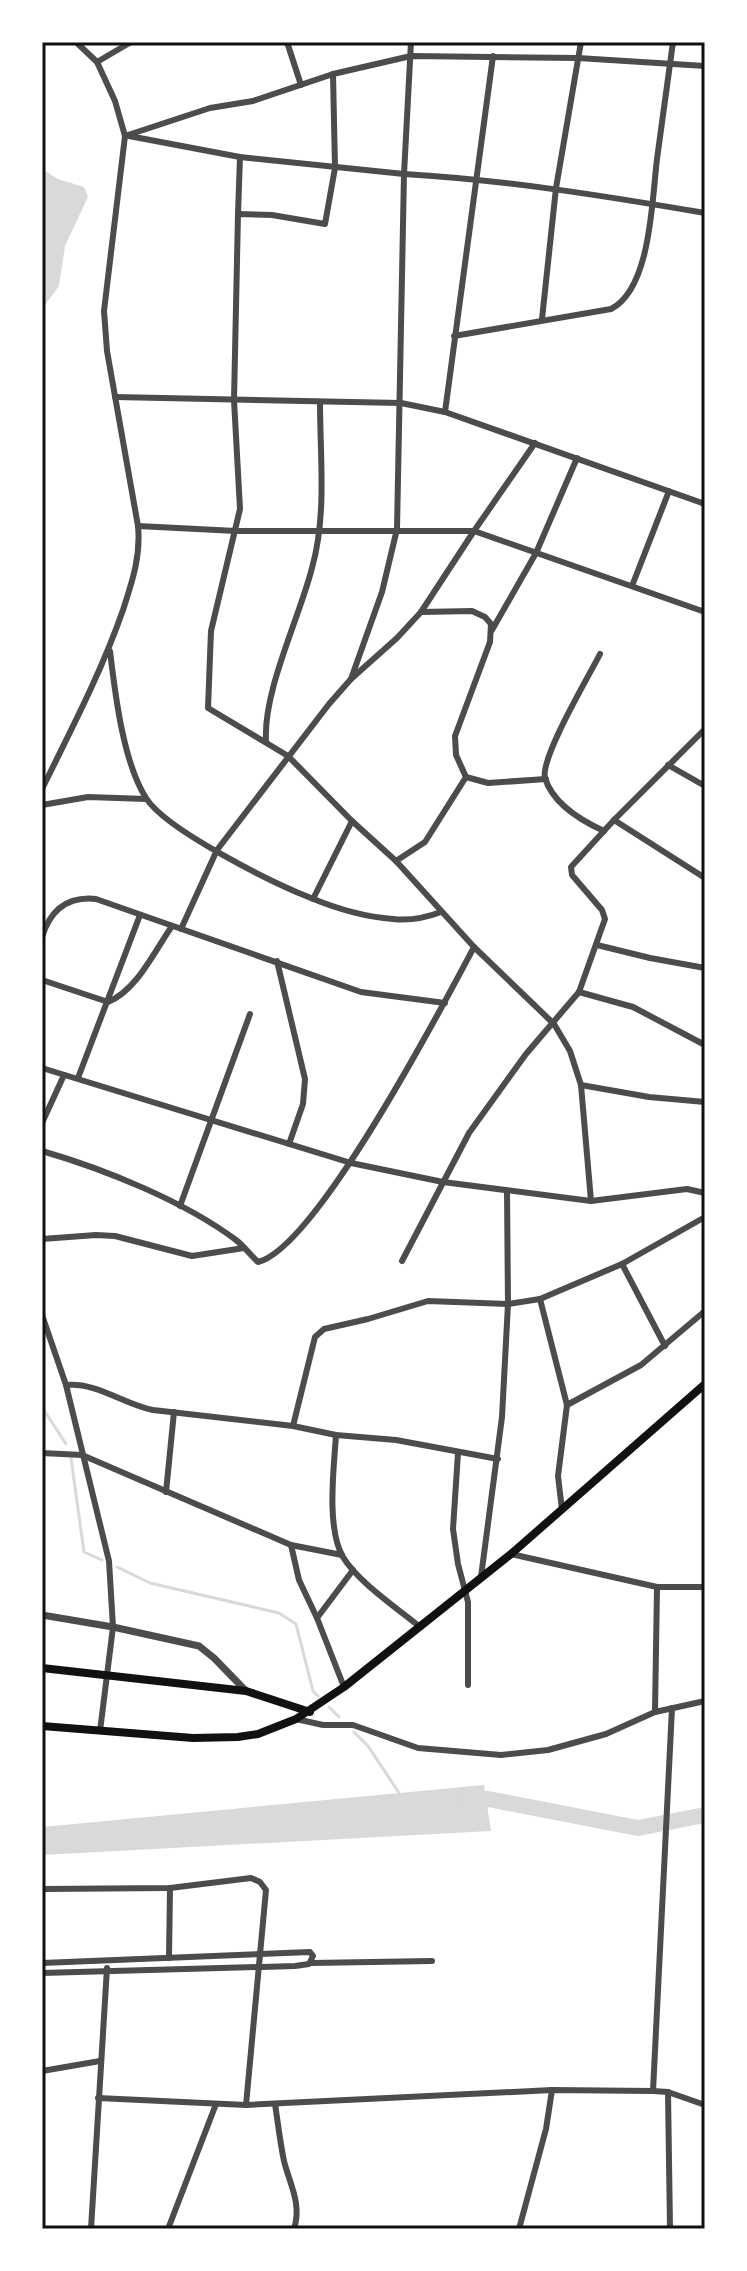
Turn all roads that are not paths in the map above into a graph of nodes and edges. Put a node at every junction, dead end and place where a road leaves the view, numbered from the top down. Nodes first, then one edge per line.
1 (76, 42) edge
2 (131, 42) edge
3 (287, 42) edge
4 (411, 42) edge
5 (581, 42) edge
6 (673, 42) edge
7 (411, 56) junction
8 (493, 56) junction
9 (578, 58) junction
10 (97, 62) junction
11 (670, 62) junction
12 (705, 66) edge
13 (333, 74) junction
14 (301, 85) junction
15 (125, 136) junction
16 (240, 157) junction
17 (335, 168) junction
18 (404, 174) junction
19 (477, 178) junction
20 (556, 188) junction
21 (652, 204) junction
22 (705, 213) edge
23 (238, 214) junction
24 (542, 319) junction
25 (454, 336) junction
26 (115, 397) junction
27 (234, 400) junction
28 (320, 402) junction
29 (401, 403) junction
30 (445, 412) junction
31 (535, 443) junction
32 (577, 458) junction
33 (669, 491) junction
34 (705, 504) edge
35 (138, 526) junction
36 (397, 529) junction
37 (236, 531) junction
38 (321, 531) junction
39 (474, 531) junction
40 (536, 553) junction
41 (632, 586) junction
42 (421, 612) junction
43 (705, 612) edge
44 (492, 630) junction
45 (110, 647) junction
46 (600, 654) dead end
47 (351, 679) junction
48 (705, 729) edge
49 (266, 741) junction
50 (288, 756) junction
51 (668, 765) junction
52 (466, 777) junction
53 (546, 779) junction
54 (705, 786) edge
55 (42, 789) edge
56 (146, 799) junction
57 (42, 805) edge
58 (614, 820) junction
59 (352, 821) junction
60 (604, 831) junction
61 (217, 850) junction
62 (396, 861) junction
63 (705, 878) edge
64 (313, 899) junction
65 (441, 912) junction
66 (140, 915) junction
67 (172, 926) junction
68 (181, 929) junction
69 (42, 937) edge
70 (597, 945) junction
71 (474, 947) junction
72 (277, 961) junction
73 (705, 968) edge
74 (42, 980) edge
75 (579, 992) junction
76 (108, 1002) junction
77 (445, 1003) junction
78 (250, 1014) dead end
79 (554, 1024) junction
80 (705, 1045) edge
81 (42, 1068) edge
82 (64, 1075) junction
83 (78, 1078) junction
84 (581, 1085) junction
85 (705, 1102) edge
86 (211, 1121) junction
87 (42, 1123) edge
88 (289, 1144) junction
89 (42, 1151) edge
90 (351, 1163) junction
91 (443, 1182) junction
92 (507, 1191) junction
93 (705, 1193) edge
94 (591, 1201) junction
95 (180, 1206) junction
96 (705, 1217) edge
97 (42, 1239) edge
98 (244, 1248) junction
99 (402, 1261) dead end
100 (622, 1264) junction
101 (540, 1299) junction
102 (508, 1304) junction
103 (705, 1311) edge
104 (42, 1315) edge
105 (665, 1346) junction
106 (705, 1384) edge
107 (66, 1385) junction
108 (567, 1405) junction
109 (174, 1412) junction
110 (293, 1426) junction
111 (336, 1435) junction
112 (42, 1453) edge
113 (458, 1453) junction
114 (82, 1455) junction
115 (498, 1459) junction
116 (166, 1492) junction
117 (562, 1510) junction
118 (291, 1545) junction
119 (511, 1554) junction
120 (342, 1555) junction
121 (353, 1570) junction
122 (481, 1577) junction
123 (657, 1587) junction
124 (705, 1587) edge
125 (467, 1589) junction
126 (42, 1615) edge
127 (317, 1618) junction
128 (113, 1627) junction
129 (420, 1628) junction
130 (42, 1668) edge
131 (106, 1675) junction
132 (468, 1685) dead end
133 (344, 1687) junction
134 (246, 1691) junction
135 (705, 1701) edge
136 (672, 1708) junction
137 (310, 1712) junction
138 (655, 1712) junction
139 (296, 1719) junction
140 (42, 1726) edge
141 (100, 1731) junction
142 (170, 1888) junction
143 (42, 1889) edge
144 (261, 1955) junction
145 (189, 1957) junction
146 (169, 1958) junction
147 (108, 1960) junction
148 (432, 1961) dead end
149 (42, 1963) edge
150 (311, 1963) junction
151 (260, 1967) junction
152 (190, 1969) junction
153 (107, 1971) junction
154 (42, 1973) edge
155 (100, 2061) junction
156 (42, 2071) edge
157 (552, 2090) junction
158 (653, 2091) junction
159 (668, 2092) junction
160 (98, 2098) junction
161 (216, 2104) junction
162 (275, 2104) junction
163 (246, 2105) junction
164 (705, 2105) edge
165 (91, 2229) edge
166 (168, 2229) edge
167 (294, 2229) edge
168 (519, 2229) edge
169 (670, 2229) edge

1 - 10 street
2 - 10 street
3 - 14 street
4 - 7 street
5 - 9 street
6 - 11 street
7 - 8 street
7 - 13 street
7 - 18 street
8 - 9 street
8 - 19 street
9 - 11 street
9 - 20 street
10 - 15 street
11 - 12 street
11 - 21 street
13 - 14 street
13 - 17 street
14 - 15 street
15 - 16 street
15 - 26 street
16 - 17 street
16 - 23 street
17 - 18 street
17 - 23 street
18 - 19 street
18 - 29 street
19 - 20 street
19 - 25 street
20 - 21 street
20 - 24 street
21 - 22 street
21 - 24 street
23 - 27 street
24 - 25 street
25 - 30 street
26 - 27 street
26 - 35 street
27 - 28 street
27 - 37 street
28 - 29 street
28 - 38 street
29 - 30 street
29 - 36 street
30 - 31 street
31 - 32 street
31 - 39 street
32 - 33 street
32 - 40 street
33 - 34 street
33 - 41 street
35 - 37 street
35 - 45 street
36 - 38 street
36 - 39 street
36 - 47 street
37 - 38 street
37 - 49 street
38 - 49 street
39 - 40 street
39 - 42 street
40 - 41 street
40 - 44 street
41 - 43 street
42 - 44 street
42 - 47 street
44 - 52 street
45 - 55 street
45 - 56 street
46 - 53 street
47 - 50 street
48 - 51 street
49 - 50 street
50 - 59 street
50 - 61 street
51 - 54 street
51 - 58 street
52 - 53 street
52 - 62 street
53 - 60 street
56 - 57 street
56 - 61 street
58 - 60 street
58 - 63 street
59 - 62 street
59 - 64 street
60 - 70 street
61 - 64 street
61 - 68 street
62 - 65 street
64 - 65 street
65 - 71 street
66 - 67 street
66 - 69 street
66 - 76 street
67 - 68 street
67 - 76 street
68 - 72 street
70 - 73 street
70 - 75 street
71 - 77 street
71 - 79 street
72 - 77 street
72 - 88 street
74 - 76 street
75 - 79 street
75 - 80 street
76 - 83 street
77 - 90 street
78 - 86 street
79 - 84 street
79 - 91 street
81 - 82 street
82 - 83 street
82 - 87 street
83 - 86 street
84 - 85 street
84 - 94 street
86 - 88 street
86 - 95 street
88 - 90 street
89 - 95 street
90 - 91 street
90 - 98 street
91 - 92 street
91 - 99 street
92 - 94 street
92 - 102 street
93 - 94 street
95 - 98 street
96 - 100 street
97 - 98 street
100 - 101 street
100 - 105 street
101 - 102 street
101 - 108 street
102 - 110 street
102 - 115 street
103 - 105 street
104 - 107 street
105 - 108 street
106 - 117 main road
107 - 109 street
107 - 114 street
108 - 117 street
109 - 110 street
109 - 116 street
110 - 111 street
111 - 113 street
111 - 120 street
112 - 114 street
113 - 115 street
113 - 125 street
114 - 116 street
114 - 128 street
115 - 122 street
116 - 118 street
117 - 119 main road
118 - 120 street
118 - 127 street
119 - 122 main road
119 - 123 street
120 - 121 street
121 - 127 street
121 - 129 street
122 - 125 main road
123 - 124 street
123 - 138 street
125 - 129 main road
125 - 132 street
126 - 128 street
127 - 133 street
128 - 131 street
128 - 134 street
129 - 133 main road
130 - 131 main road
131 - 134 main road
131 - 141 street
133 - 137 main road
134 - 137 main road
135 - 136 street
136 - 138 street
136 - 158 street
137 - 139 main road
138 - 139 street
139 - 141 main road
140 - 141 main road
142 - 143 street
142 - 144 street
142 - 146 street
144 - 145 street
144 - 150 street
144 - 151 street
145 - 146 street
145 - 152 street
146 - 147 street
147 - 149 street
147 - 153 street
148 - 150 street
149 - 154 street
150 - 151 street
151 - 152 street
151 - 163 street
152 - 153 street
153 - 154 street
153 - 155 street
155 - 156 street
155 - 160 street
157 - 158 street
157 - 162 street
157 - 168 street
158 - 159 street
159 - 164 street
159 - 169 street
160 - 161 street
160 - 165 street
161 - 163 street
161 - 166 street
162 - 163 street
162 - 167 street

